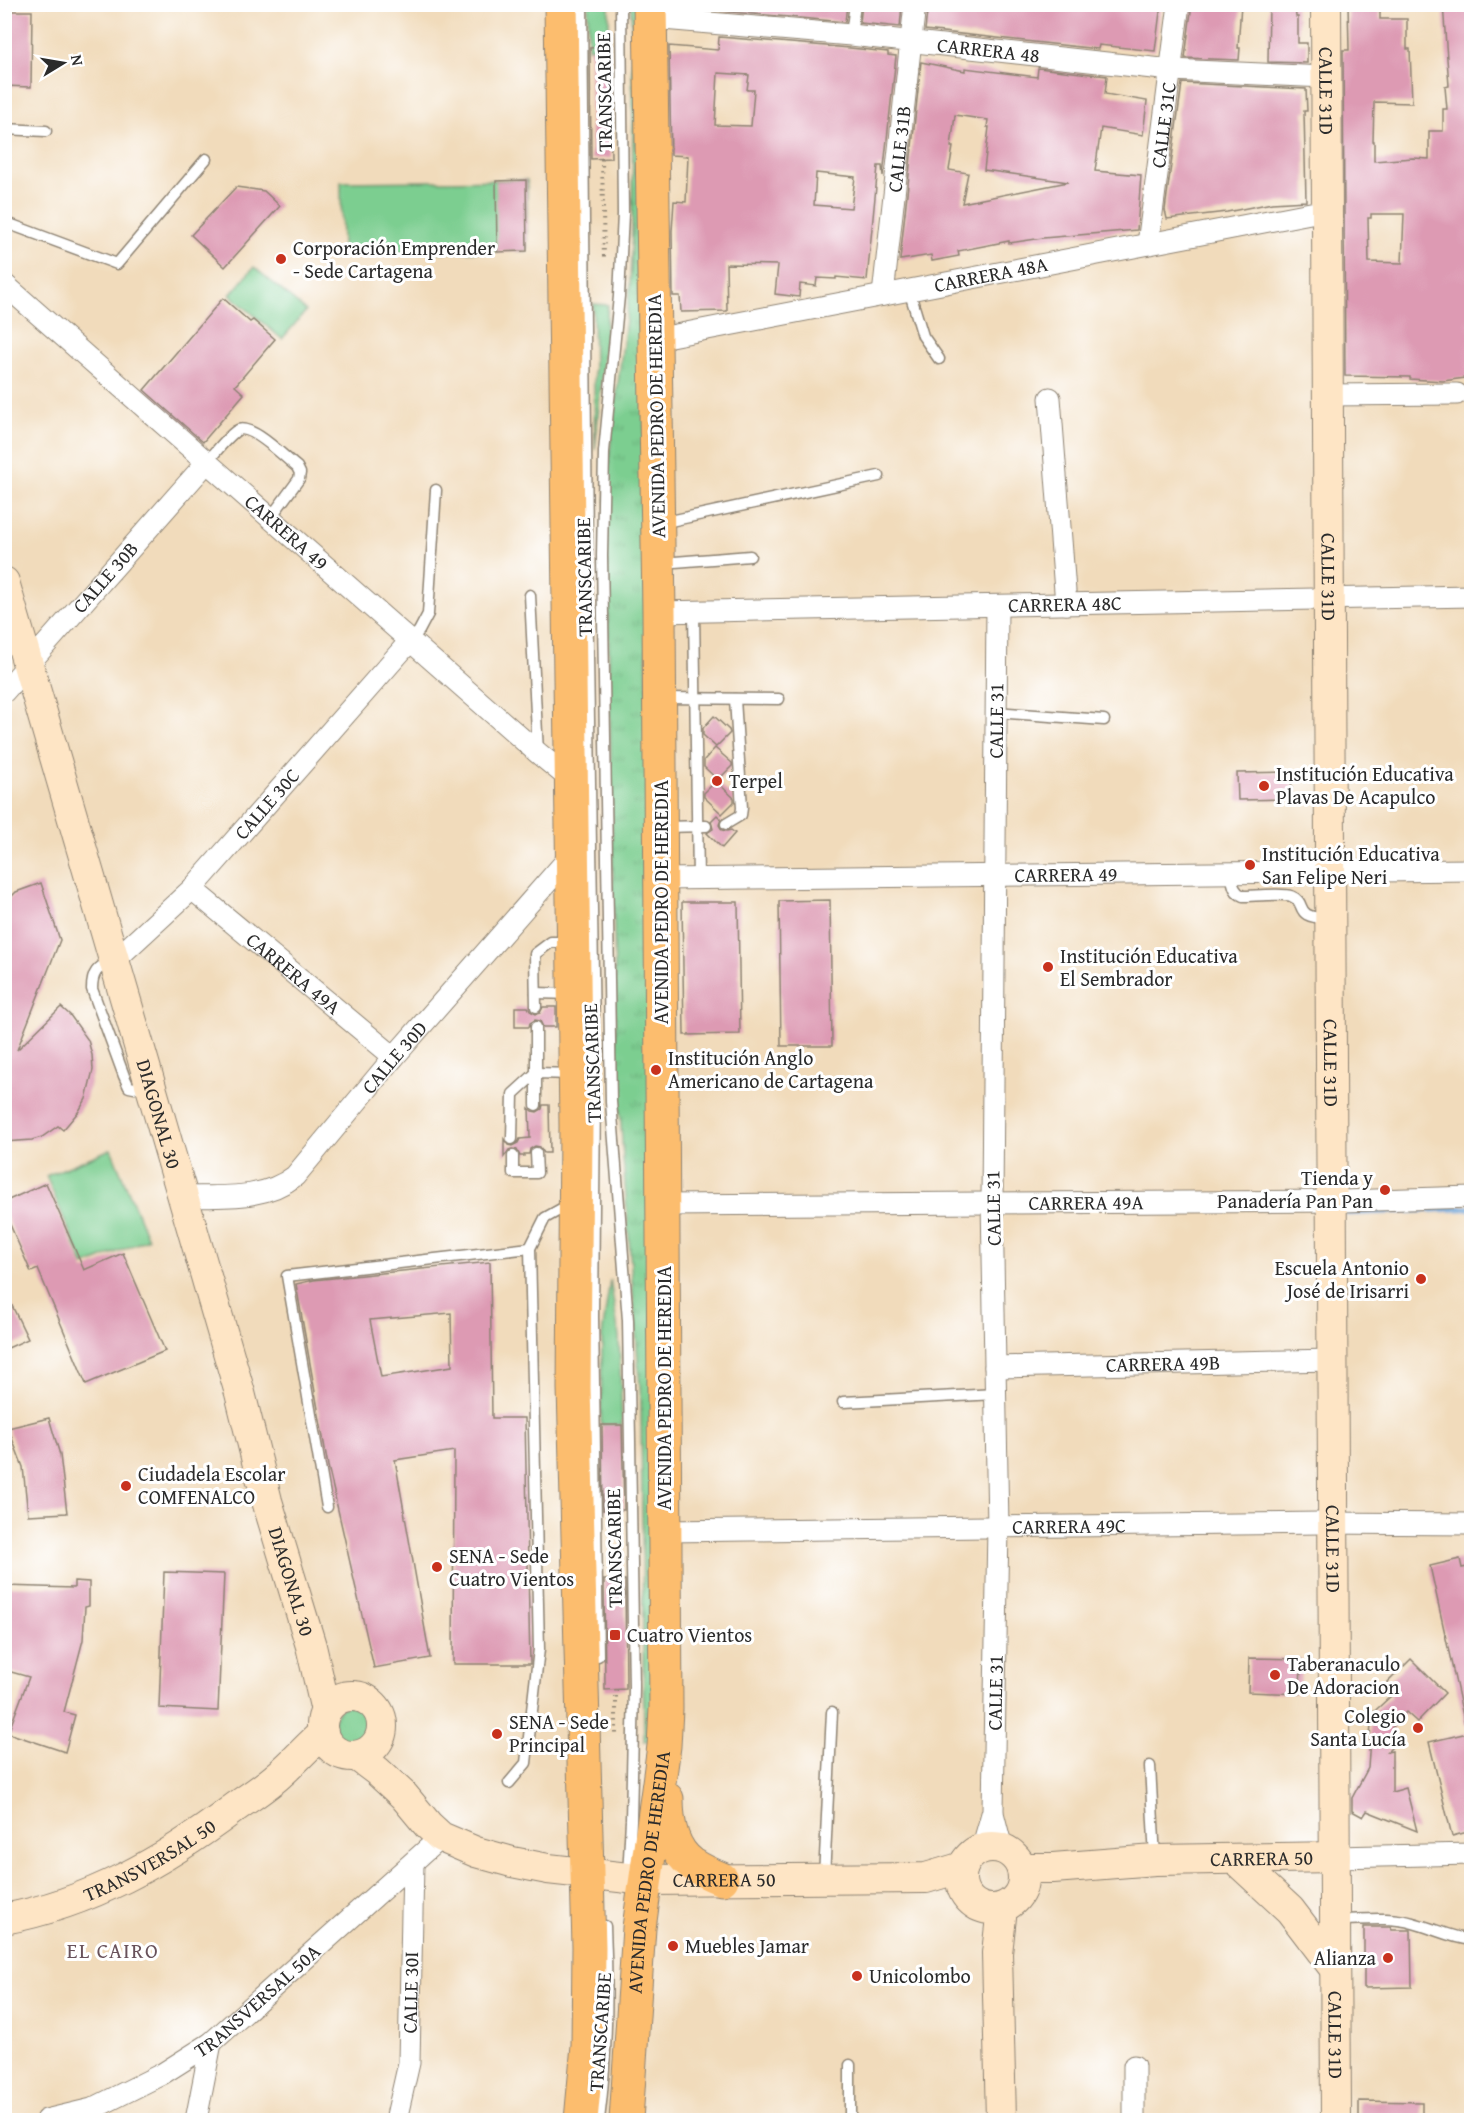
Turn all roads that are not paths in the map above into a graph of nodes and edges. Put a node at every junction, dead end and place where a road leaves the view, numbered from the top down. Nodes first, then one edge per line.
1 (561, 4) edge
2 (582, 4) edge
3 (621, 4) edge
4 (855, 4) edge
5 (915, 4) edge
6 (1179, 4) edge
7 (1326, 4) edge
8 (651, 11) edge
9 (851, 35) junction
10 (911, 43) junction
11 (1171, 70) junction
12 (1326, 77) junction
13 (4, 129) edge
14 (46, 131) dead end
15 (206, 159) dead end
16 (1326, 210) junction
17 (4, 222) edge
18 (1148, 244) junction
19 (6, 289) edge
20 (909, 290) junction
21 (884, 295) junction
22 (656, 339) junction
23 (939, 359) dead end
24 (1457, 394) dead end
25 (1328, 395) junction
26 (1050, 398) dead end
27 (207, 462) junction
28 (879, 476) dead end
29 (435, 490) dead end
30 (271, 517) junction
31 (658, 524) junction
32 (750, 556) dead end
33 (659, 564) junction
34 (4, 582) edge
35 (530, 595) dead end
36 (1472, 596) edge
37 (1328, 598) junction
38 (1066, 604) junction
39 (997, 606) junction
40 (659, 612) junction
41 (694, 612) junction
42 (410, 641) junction
43 (29, 663) junction
44 (4, 692) edge
45 (660, 698) junction
46 (695, 699) junction
47 (735, 699) junction
48 (779, 699) dead end
49 (996, 712) junction
50 (1104, 720) dead end
51 (538, 753) junction
52 (572, 780) junction
53 (726, 824) dead end
54 (702, 826) junction
55 (661, 827) junction
56 (573, 853) junction
57 (1472, 870) edge
58 (1329, 872) junction
59 (1232, 873) junction
60 (994, 875) junction
61 (661, 879) junction
62 (698, 879) junction
63 (192, 889) junction
64 (1330, 918) junction
65 (574, 942) junction
66 (115, 960) junction
67 (536, 993) junction
68 (574, 994) junction
69 (536, 1006) dead end
70 (536, 1027) dead end
71 (394, 1058) junction
72 (536, 1073) junction
73 (575, 1074) junction
74 (536, 1105) dead end
75 (512, 1139) dead end
76 (536, 1153) dead end
77 (513, 1156) dead end
78 (182, 1197) junction
79 (1472, 1197) edge
80 (1331, 1201) junction
81 (575, 1202) junction
82 (992, 1202) junction
83 (663, 1205) junction
84 (530, 1248) junction
85 (1332, 1360) junction
86 (995, 1367) junction
87 (996, 1394) junction
88 (843, 1402) dead end
89 (327, 1508) dead end
90 (1332, 1523) junction
91 (1472, 1524) edge
92 (998, 1527) junction
93 (665, 1531) junction
94 (310, 1646) junction
95 (598, 1671) dead end
96 (354, 1696) junction
97 (832, 1712) dead end
98 (325, 1722) junction
99 (382, 1723) junction
100 (664, 1746) junction
101 (352, 1756) junction
102 (1150, 1766) dead end
103 (279, 1774) junction
104 (509, 1783) dead end
105 (404, 1796) junction
106 (441, 1837) junction
107 (1472, 1854) edge
108 (1335, 1857) junction
109 (1235, 1859) junction
110 (1155, 1860) junction
111 (413, 1863) junction
112 (998, 1863) junction
113 (614, 1878) junction
114 (824, 1878) junction
115 (926, 1878) junction
116 (722, 1880) junction
117 (983, 1904) junction
118 (604, 1910) dead end
119 (4, 1919) edge
120 (1335, 1920) junction
121 (1472, 1940) edge
122 (1335, 1969) junction
123 (211, 2043) junction
124 (850, 2065) dead end
125 (1134, 2066) dead end
126 (46, 2121) edge
127 (196, 2121) edge
128 (396, 2121) edge
129 (581, 2121) edge
130 (599, 2121) edge
131 (626, 2121) edge
132 (850, 2121) edge
133 (1001, 2121) edge
134 (1134, 2121) edge
135 (1336, 2121) edge

1 - 52 highway, AVENIDA PEDRO DE HEREDIA
2 - 95 lane, TRANSCARIBE
3 - 113 lane, TRANSCARIBE
4 - 9 lane
5 - 10 street, CALLE 31B
6 - 11 street, CALLE 31C
7 - 12 street, CALLE 31D
8 - 9 street, CARRERA 48
8 - 22 highway, AVENIDA PEDRO DE HEREDIA
9 - 10 street, CARRERA 48
10 - 11 street, CARRERA 48
10 - 21 street, CALLE 31B
11 - 12 street, CARRERA 48
11 - 18 street, CALLE 31C
12 - 16 street, CALLE 31D
13 - 14 lane
15 - 17 lane
16 - 18 street, CARRERA 48A
16 - 25 street, CALLE 31D
18 - 20 street, CARRERA 48A
19 - 27 street, CARRERA 49
20 - 21 street, CARRERA 48A
20 - 23 lane
21 - 22 street, CARRERA 48A
22 - 31 highway, AVENIDA PEDRO DE HEREDIA
24 - 25 street
25 - 37 street, CALLE 31D
26 - 38 street
27 - 30 street, CARRERA 49
27 - 30 lane
27 - 43 street, CALLE 30B
28 - 31 lane
29 - 42 lane
30 - 42 street, CARRERA 49
31 - 33 highway, AVENIDA PEDRO DE HEREDIA
32 - 33 lane
33 - 40 highway, AVENIDA PEDRO DE HEREDIA
34 - 43 street, DIAGONAL 30
35 - 51 lane
36 - 37 street, CARRERA 48C
37 - 38 street, CARRERA 48C
37 - 58 street, CALLE 31D
38 - 39 street, CARRERA 48C
39 - 41 street, CARRERA 48C
39 - 49 street, CALLE 31
40 - 41 street, CARRERA 48C
40 - 45 highway, AVENIDA PEDRO DE HEREDIA
41 - 46 lane
42 - 51 street, CARRERA 49
42 - 63 street, CALLE 30C
43 - 44 street, CALLE 30B
43 - 66 street, DIAGONAL 30
45 - 46 lane
45 - 55 highway, AVENIDA PEDRO DE HEREDIA
46 - 47 lane
46 - 54 lane
47 - 48 lane
47 - 53 lane
49 - 50 lane
49 - 60 street, CALLE 31
51 - 52 street, CARRERA 49
52 - 56 highway, AVENIDA PEDRO DE HEREDIA
54 - 55 lane
54 - 62 lane
55 - 61 highway, AVENIDA PEDRO DE HEREDIA
56 - 65 highway, AVENIDA PEDRO DE HEREDIA
56 - 71 street, CALLE 30D
57 - 58 street, CARRERA 49
58 - 59 street, CARRERA 49
58 - 64 street, CALLE 31D
59 - 60 street, CARRERA 49
59 - 64 lane
60 - 62 street, CARRERA 49
60 - 82 street, CALLE 31
61 - 62 street, CARRERA 49
61 - 83 highway, AVENIDA PEDRO DE HEREDIA
63 - 66 street, CALLE 30C
63 - 71 street, CARRERA 49A
64 - 80 street, CALLE 31D
65 - 67 lane
65 - 68 highway, AVENIDA PEDRO DE HEREDIA
66 - 78 street, DIAGONAL 30
67 - 68 lane
67 - 69 lane
68 - 73 highway, AVENIDA PEDRO DE HEREDIA
70 - 72 lane
71 - 78 street, CALLE 30D
72 - 73 lane
72 - 74 lane
72 - 75 lane
73 - 81 highway, AVENIDA PEDRO DE HEREDIA
76 - 77 lane
78 - 94 street, DIAGONAL 30
79 - 80 street, CARRERA 49A
80 - 82 street, CARRERA 49A
80 - 85 street, CALLE 31D
81 - 84 lane
81 - 113 highway, AVENIDA PEDRO DE HEREDIA
82 - 83 street, CARRERA 49A
82 - 86 street, CALLE 31
83 - 93 highway, AVENIDA PEDRO DE HEREDIA
84 - 89 lane
84 - 104 lane
85 - 86 street, CARRERA 49B
85 - 90 street, CALLE 31D
86 - 87 street, CALLE 31
87 - 88 lane
87 - 92 street, CALLE 31
90 - 91 street, CARRERA 49C
90 - 92 street, CARRERA 49C
90 - 108 street, CALLE 31D
92 - 93 street, CARRERA 49C
92 - 112 street, CALLE 31
93 - 100 highway, AVENIDA PEDRO DE HEREDIA
94 - 96 street, DIAGONAL 30
94 - 98 street, DIAGONAL 30
96 - 98 street
96 - 99 street
97 - 114 lane
98 - 101 street
98 - 103 street, TRANSVERSAL 50
99 - 101 street
99 - 105 street, CARRERA 50
100 - 113 highway, AVENIDA PEDRO DE HEREDIA
100 - 116 highway
101 - 103 street, TRANSVERSAL 50
101 - 105 street, CARRERA 50
102 - 110 lane
103 - 119 street, TRANSVERSAL 50
105 - 106 street, CARRERA 50
106 - 111 street, TRANSVERSAL 50A
106 - 113 street, CARRERA 50
107 - 108 street, CARRERA 50
108 - 109 street, CARRERA 50
108 - 120 street, CALLE 31D
109 - 110 street, CARRERA 50
109 - 122 street
110 - 112 street, CARRERA 50
111 - 123 street, TRANSVERSAL 50A
111 - 128 street, CALLE 30I
112 - 115 street, CARRERA 50
112 - 117 street
112 - 117 street
113 - 116 street, CARRERA 50
113 - 129 highway, AVENIDA PEDRO DE HEREDIA
113 - 131 highway, AVENIDA PEDRO DE HEREDIA
114 - 115 street, CARRERA 50
114 - 116 street, CARRERA 50
115 - 117 street, CARRERA 50
117 - 133 street
118 - 130 lane, TRANSCARIBE
120 - 121 lane
120 - 122 street, CALLE 31D
122 - 135 street, CALLE 31D
123 - 126 street, TRANSVERSAL 50A
123 - 127 street
124 - 132 lane
125 - 134 street

